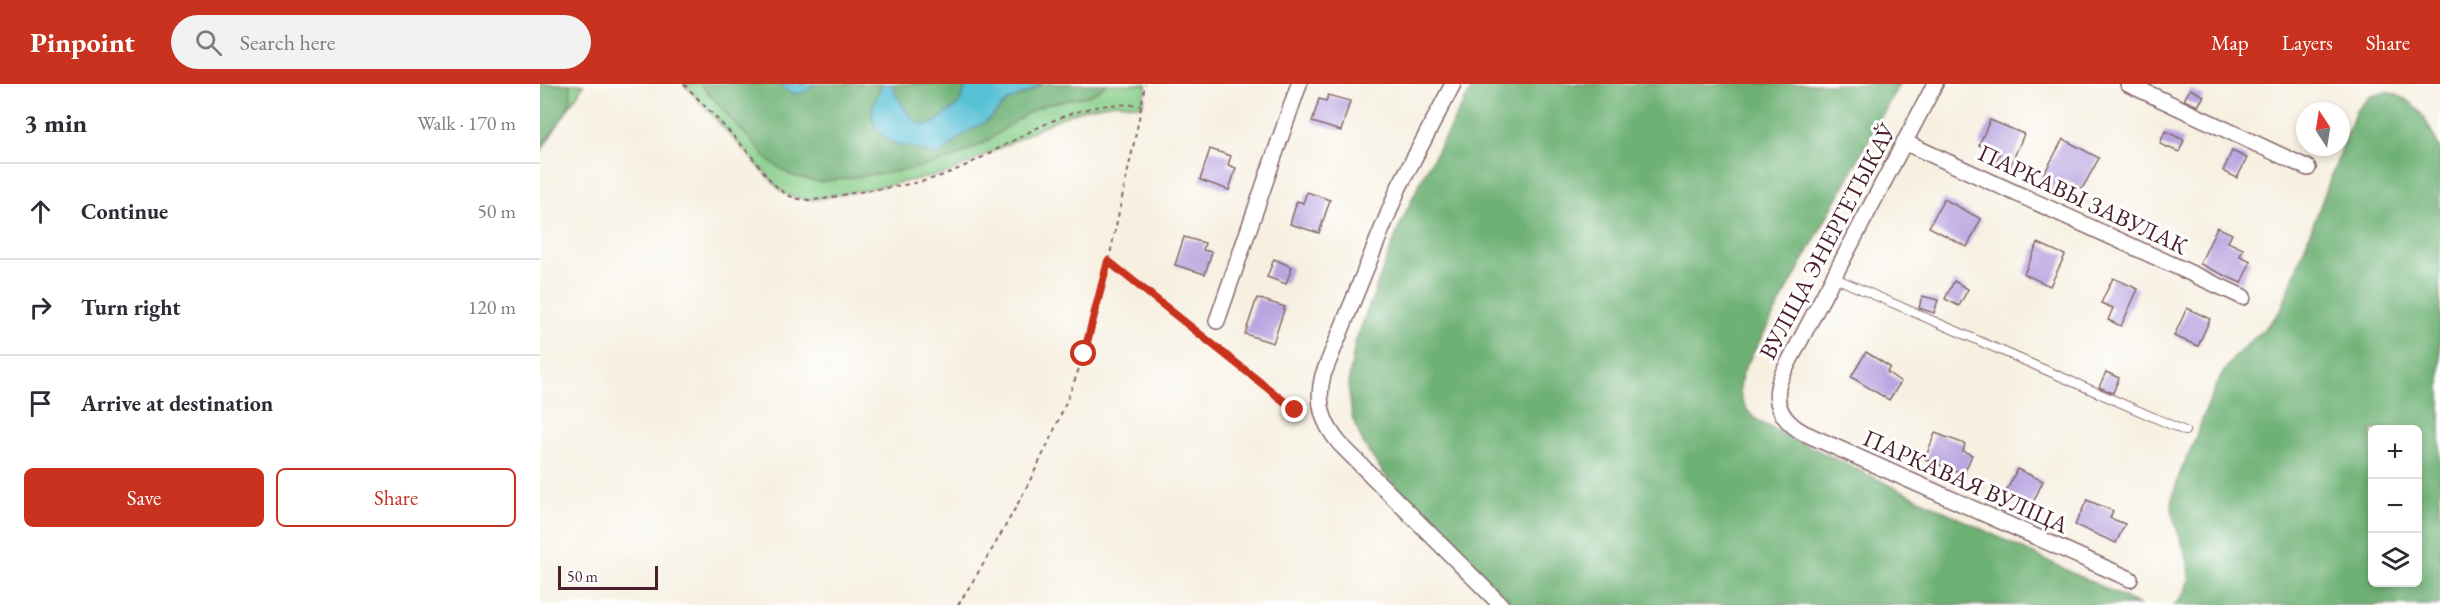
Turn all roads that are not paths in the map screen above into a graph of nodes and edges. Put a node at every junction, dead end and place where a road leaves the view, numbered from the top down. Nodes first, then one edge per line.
1 (1299, 84) edge
2 (1453, 84) edge
3 (1935, 84) edge
4 (2128, 84) edge
5 (1904, 142) junction
6 (2308, 168) dead end
7 (1833, 277) junction
8 (2243, 297) dead end
9 (1217, 321) dead end
10 (1786, 421) joint
11 (2185, 431) dead end
12 (2130, 579) dead end
13 (1501, 605) edge

1 - 9 street
2 - 13 street
3 - 5 street, ВУЛІЦА ЭНЕРГЕТЫКАЎ
4 - 6 street
5 - 7 street, ВУЛІЦА ЭНЕРГЕТЫКАЎ
5 - 8 street, ПАРКАВЫ ЗАВУЛАК
7 - 10 street, ВУЛІЦА ЭНЕРГЕТЫКАЎ
7 - 11 lane
10 - 12 street, ПАРКАВАЯ ВУЛІЦА

